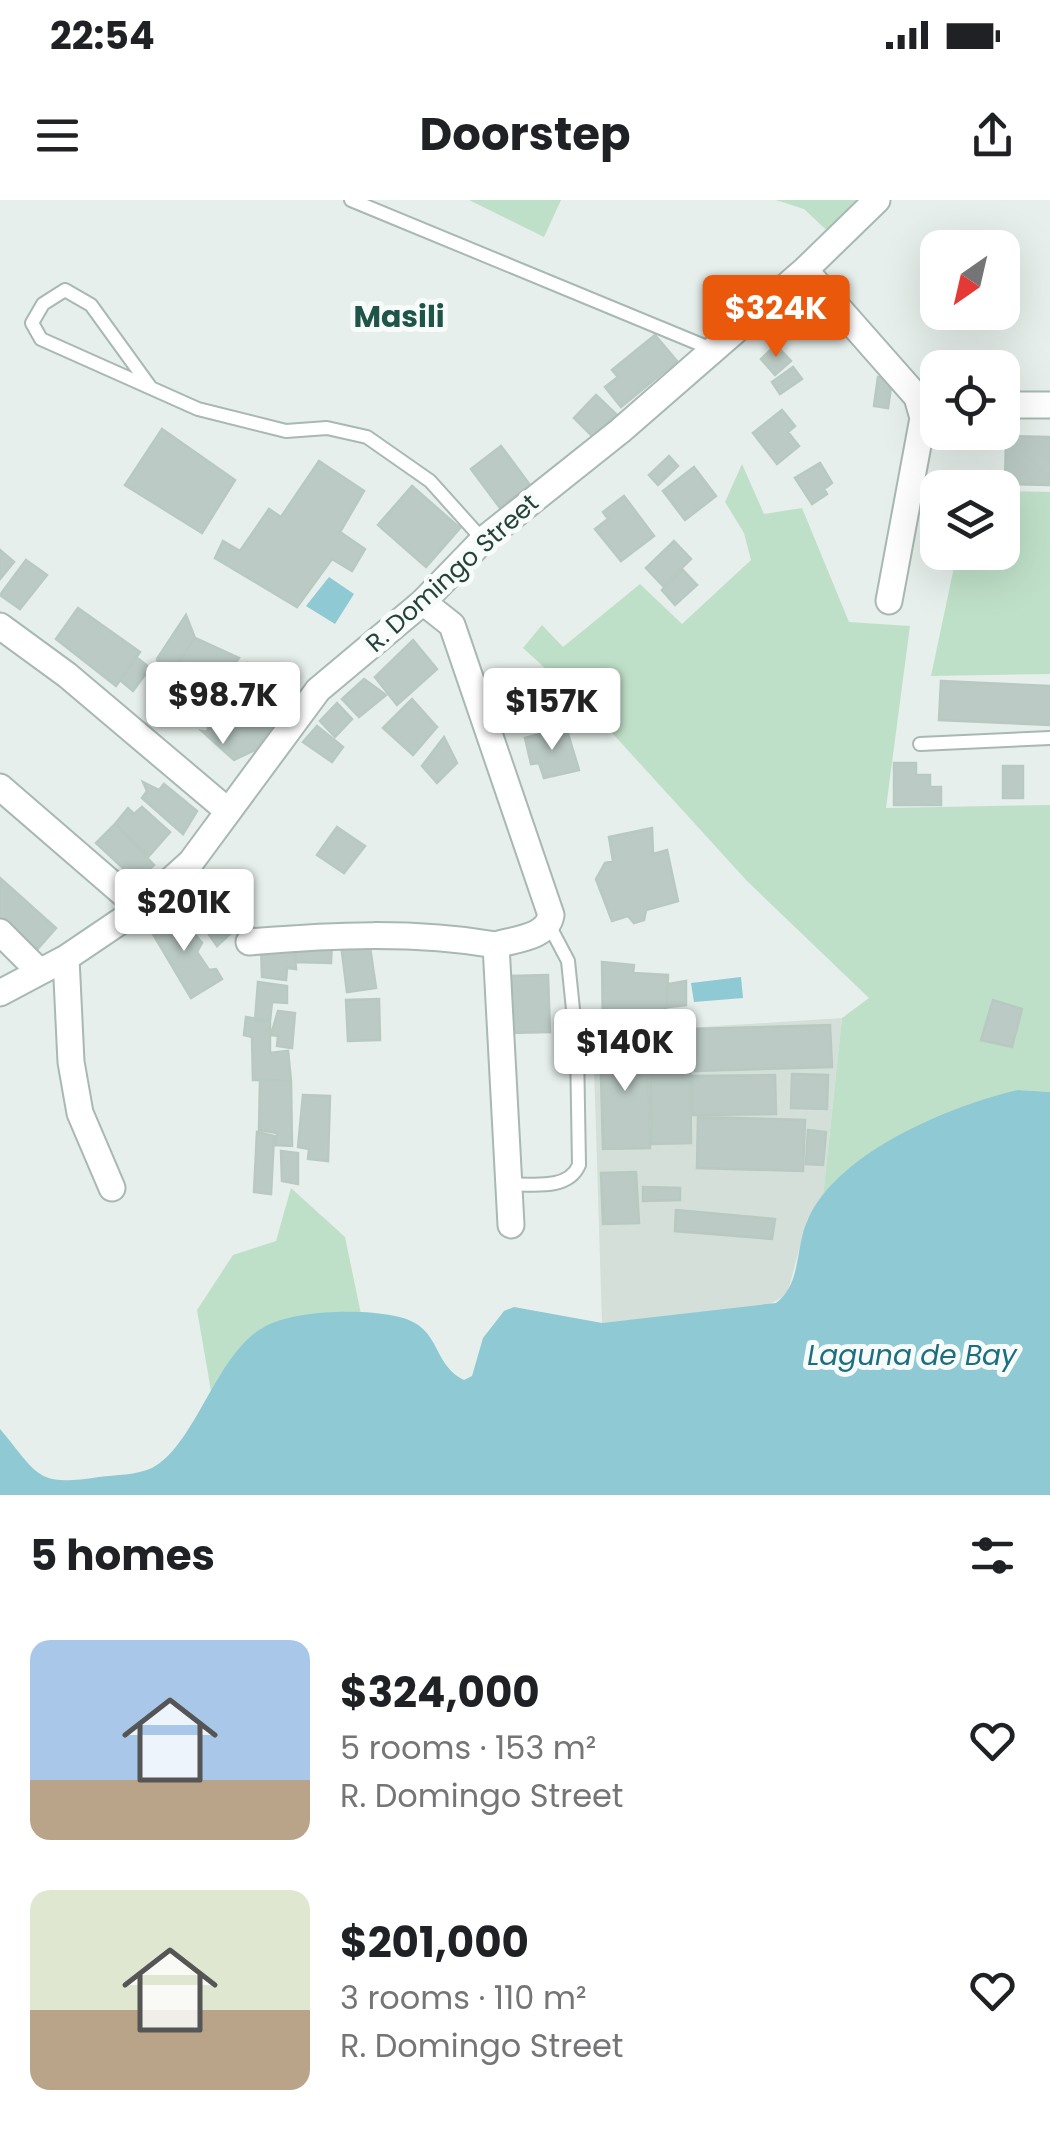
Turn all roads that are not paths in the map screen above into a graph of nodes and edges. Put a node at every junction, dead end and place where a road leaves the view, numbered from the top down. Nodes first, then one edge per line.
1 (351, 200) edge
2 (877, 200) edge
3 (805, 270) junction
4 (714, 350) junction
5 (152, 388) junction
6 (1020, 405) edge
7 (1050, 405) edge
8 (483, 540) junction
9 (889, 601) dead end
10 (423, 602) junction
11 (0, 626) edge
12 (1050, 738) edge
13 (920, 744) dead end
14 (0, 787) edge
15 (228, 811) junction
16 (140, 908) junction
17 (549, 925) junction
18 (0, 932) edge
19 (249, 942) dead end
20 (496, 944) junction
21 (66, 958) junction
22 (38, 970) junction
23 (0, 993) edge
24 (507, 1184) junction
25 (112, 1188) dead end
26 (512, 1225) dead end

1 - 4 lane
2 - 3 street, R. Domingo Street
3 - 4 street, R. Domingo Street
3 - 9 street
4 - 8 street, R. Domingo Street
5 - 5 lane
5 - 8 lane
6 - 7 street
8 - 10 street, R. Domingo Street
10 - 15 street, R. Domingo Street
10 - 17 street
11 - 15 street
12 - 13 lane
14 - 16 street
15 - 16 street, R. Domingo Street
16 - 21 street, R. Domingo Street
17 - 20 street
17 - 24 lane
18 - 22 street
19 - 20 street
20 - 24 street
21 - 22 street, R. Domingo Street
21 - 25 street
22 - 23 street, R. Domingo Street
24 - 26 street

